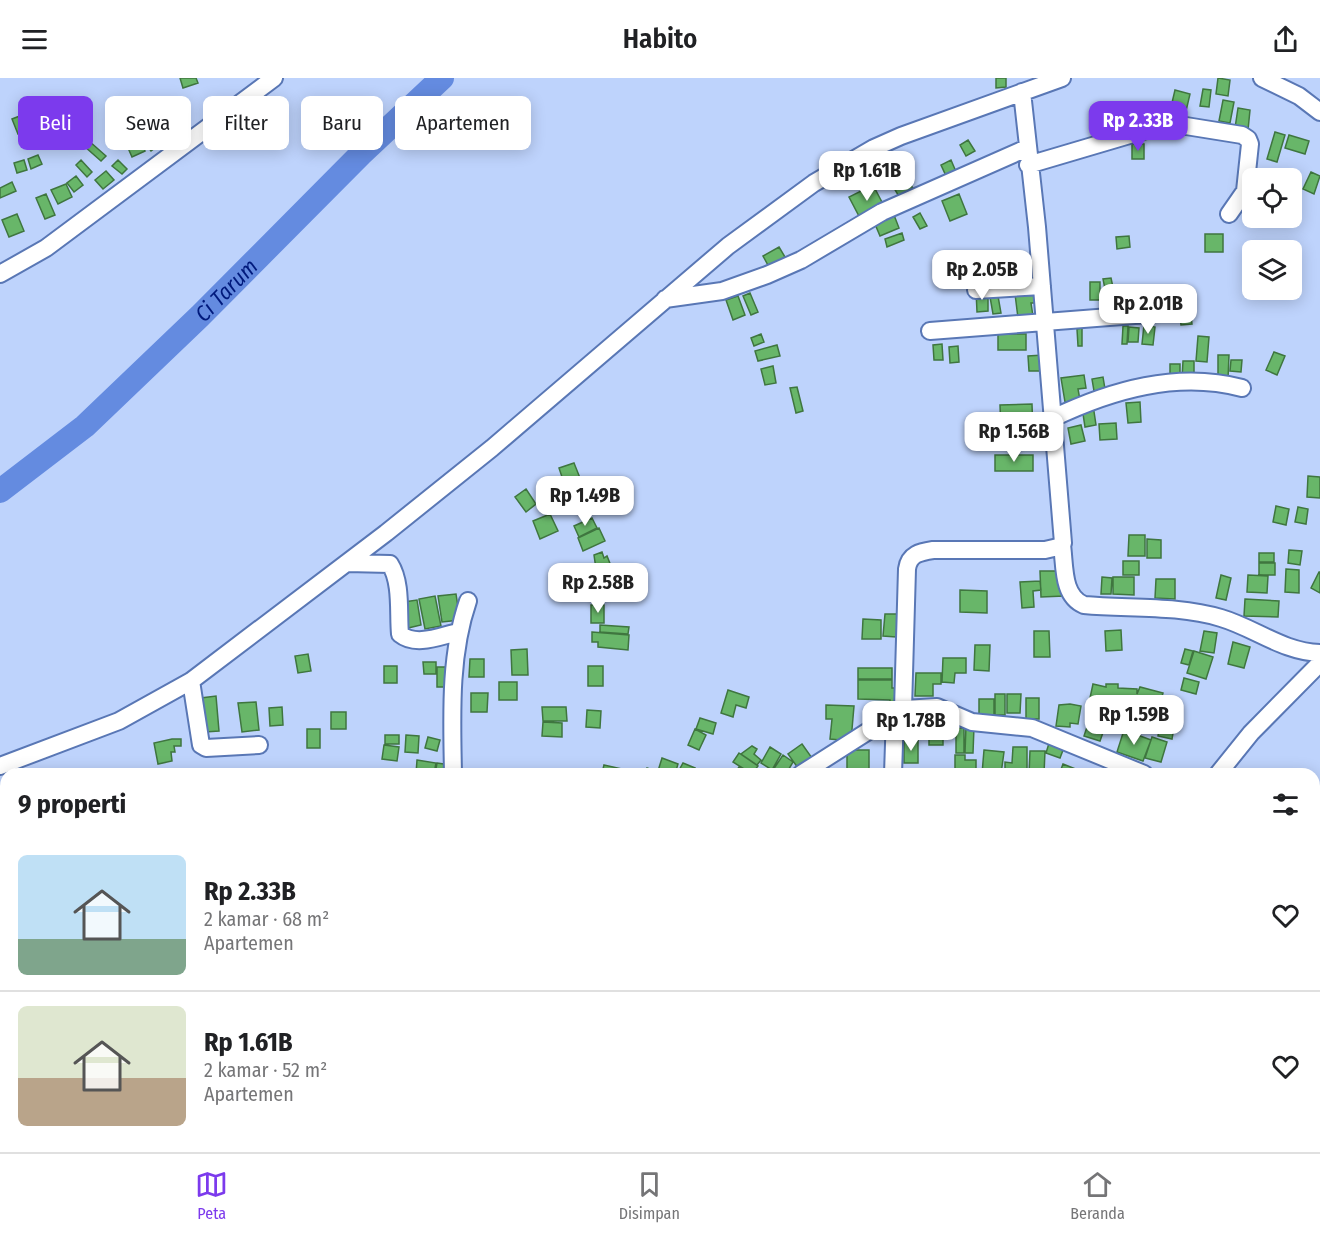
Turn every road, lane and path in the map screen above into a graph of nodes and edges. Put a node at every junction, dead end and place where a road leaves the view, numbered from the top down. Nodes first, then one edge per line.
1 (274, 78) edge
2 (1062, 78) edge
3 (1262, 78) edge
4 (1022, 92) junction
5 (1320, 112) edge
6 (1028, 157) junction
7 (1229, 213) dead end
8 (0, 274) edge
9 (1042, 286) junction
10 (976, 290) dead end
11 (665, 299) junction
12 (1148, 314) dead end
13 (1044, 321) junction
14 (930, 331) dead end
15 (1242, 388) dead end
16 (1053, 418) junction
17 (1062, 545) junction
18 (347, 563) junction
19 (468, 601) dead end
20 (458, 632) junction
21 (1320, 653) edge
22 (1320, 663) edge
23 (191, 681) junction
24 (899, 712) junction
25 (259, 745) dead end
26 (0, 766) edge
27 (453, 768) edge
28 (810, 768) edge
29 (894, 768) edge
30 (1129, 768) edge
31 (1223, 768) edge

1 - 8 street
2 - 4 street
3 - 5 street
4 - 6 street
4 - 11 street
6 - 7 street
6 - 9 street
6 - 11 street
9 - 10 street
9 - 13 street
11 - 18 street
12 - 13 street
13 - 14 street
13 - 16 street
15 - 16 street
16 - 17 street
17 - 21 street
17 - 24 street
18 - 20 street
18 - 23 street
19 - 20 street
20 - 27 street
22 - 31 street
23 - 25 street
23 - 26 street
24 - 28 street
24 - 29 street
24 - 30 street

